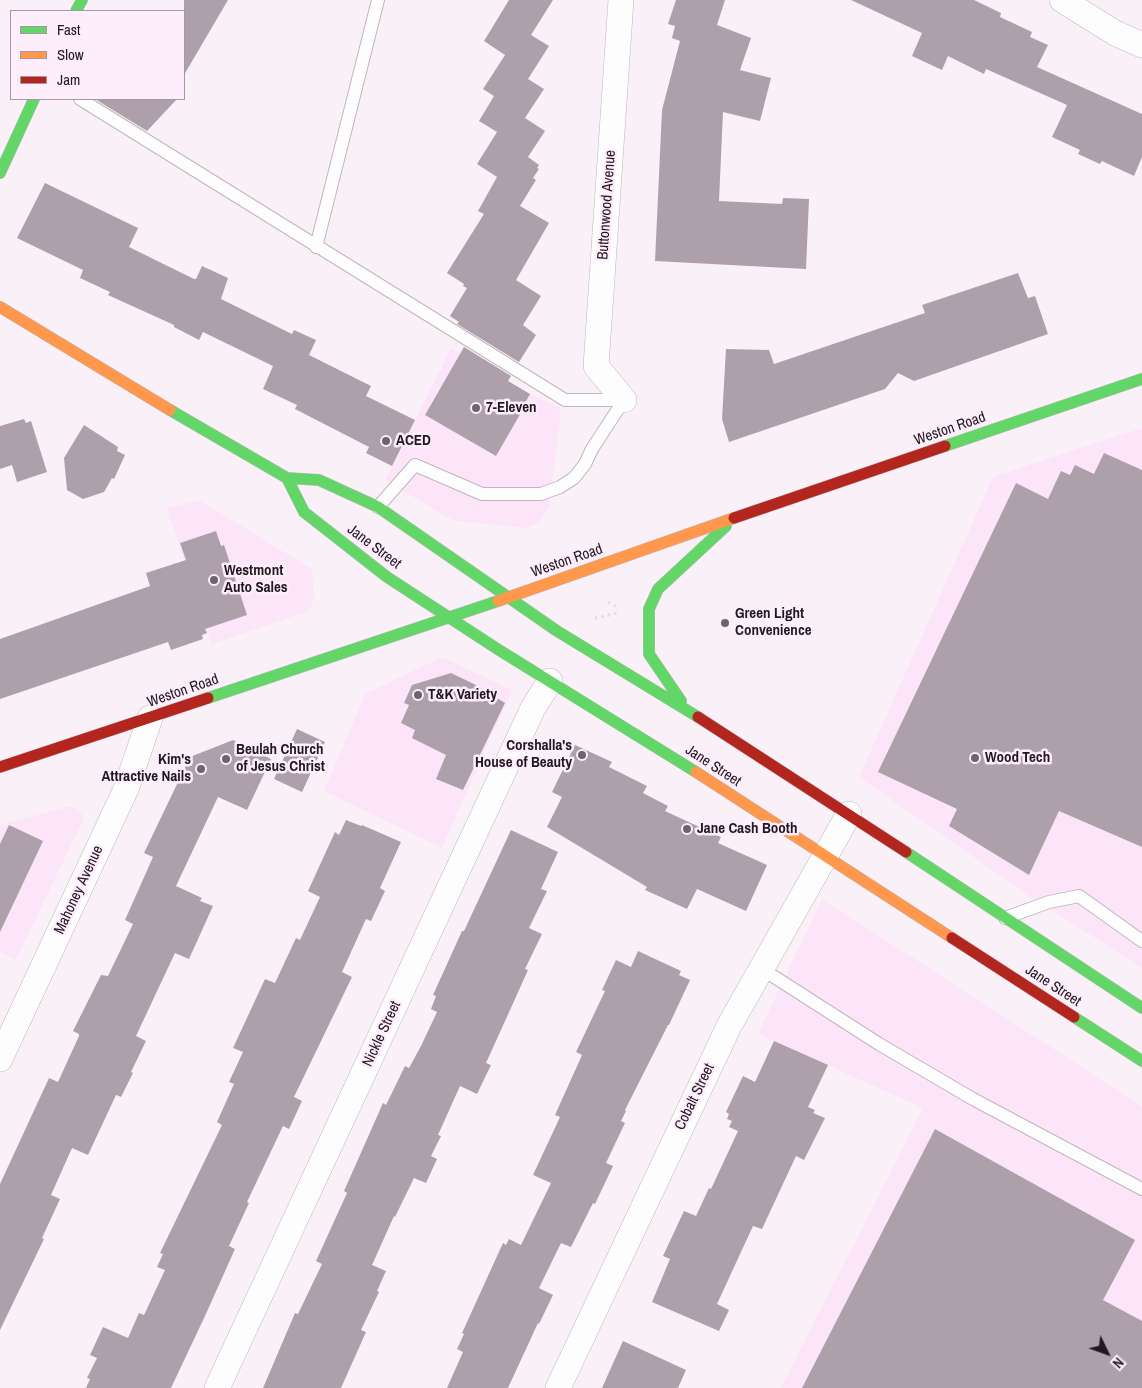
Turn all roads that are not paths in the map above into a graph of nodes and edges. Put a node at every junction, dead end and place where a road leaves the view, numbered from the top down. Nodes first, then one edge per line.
1 (378, 0) edge
2 (621, 0) edge
3 (1062, 0) edge
4 (1142, 45) edge
5 (34, 100) edge
6 (82, 100) edge
7 (0, 173) edge
8 (316, 247) junction
9 (0, 307) edge
10 (1142, 379) edge
11 (624, 400) junction
12 (287, 478) junction
13 (378, 507) junction
14 (735, 518) junction
15 (507, 598) junction
16 (449, 618) junction
17 (550, 681) junction
18 (692, 713) junction
19 (150, 718) junction
20 (0, 766) edge
21 (849, 814) junction
22 (825, 857) junction
23 (1004, 918) junction
24 (1142, 942) edge
25 (762, 969) junction
26 (1142, 1008) edge
27 (0, 1059) edge
28 (1142, 1062) edge
29 (1142, 1189) edge
30 (217, 1388) edge
31 (558, 1388) edge

1 - 8 lane
2 - 11 street, Buttonwood Avenue
3 - 4 street
5 - 7 main road
6 - 8 lane
8 - 11 lane
9 - 12 main road, Jane Street
10 - 14 main road, Weston Road
11 - 13 lane
12 - 13 main road, Jane Street
12 - 16 main road, Jane Street
13 - 15 main road, Jane Street
14 - 15 main road, Weston Road
14 - 18 main road
15 - 16 main road, Weston Road
15 - 18 main road, Jane Street
16 - 17 main road, Jane Street
16 - 19 main road, Weston Road
17 - 22 main road, Jane Street
17 - 30 street, Nickle Street
18 - 21 main road, Jane Street
19 - 20 main road, Weston Road
19 - 27 street, Mahoney Avenue
21 - 22 street, Cobalt Street
21 - 23 main road, Jane Street
22 - 25 street, Cobalt Street
22 - 28 main road, Jane Street
23 - 24 lane
23 - 26 main road, Jane Street
25 - 29 lane
25 - 31 street, Cobalt Street

